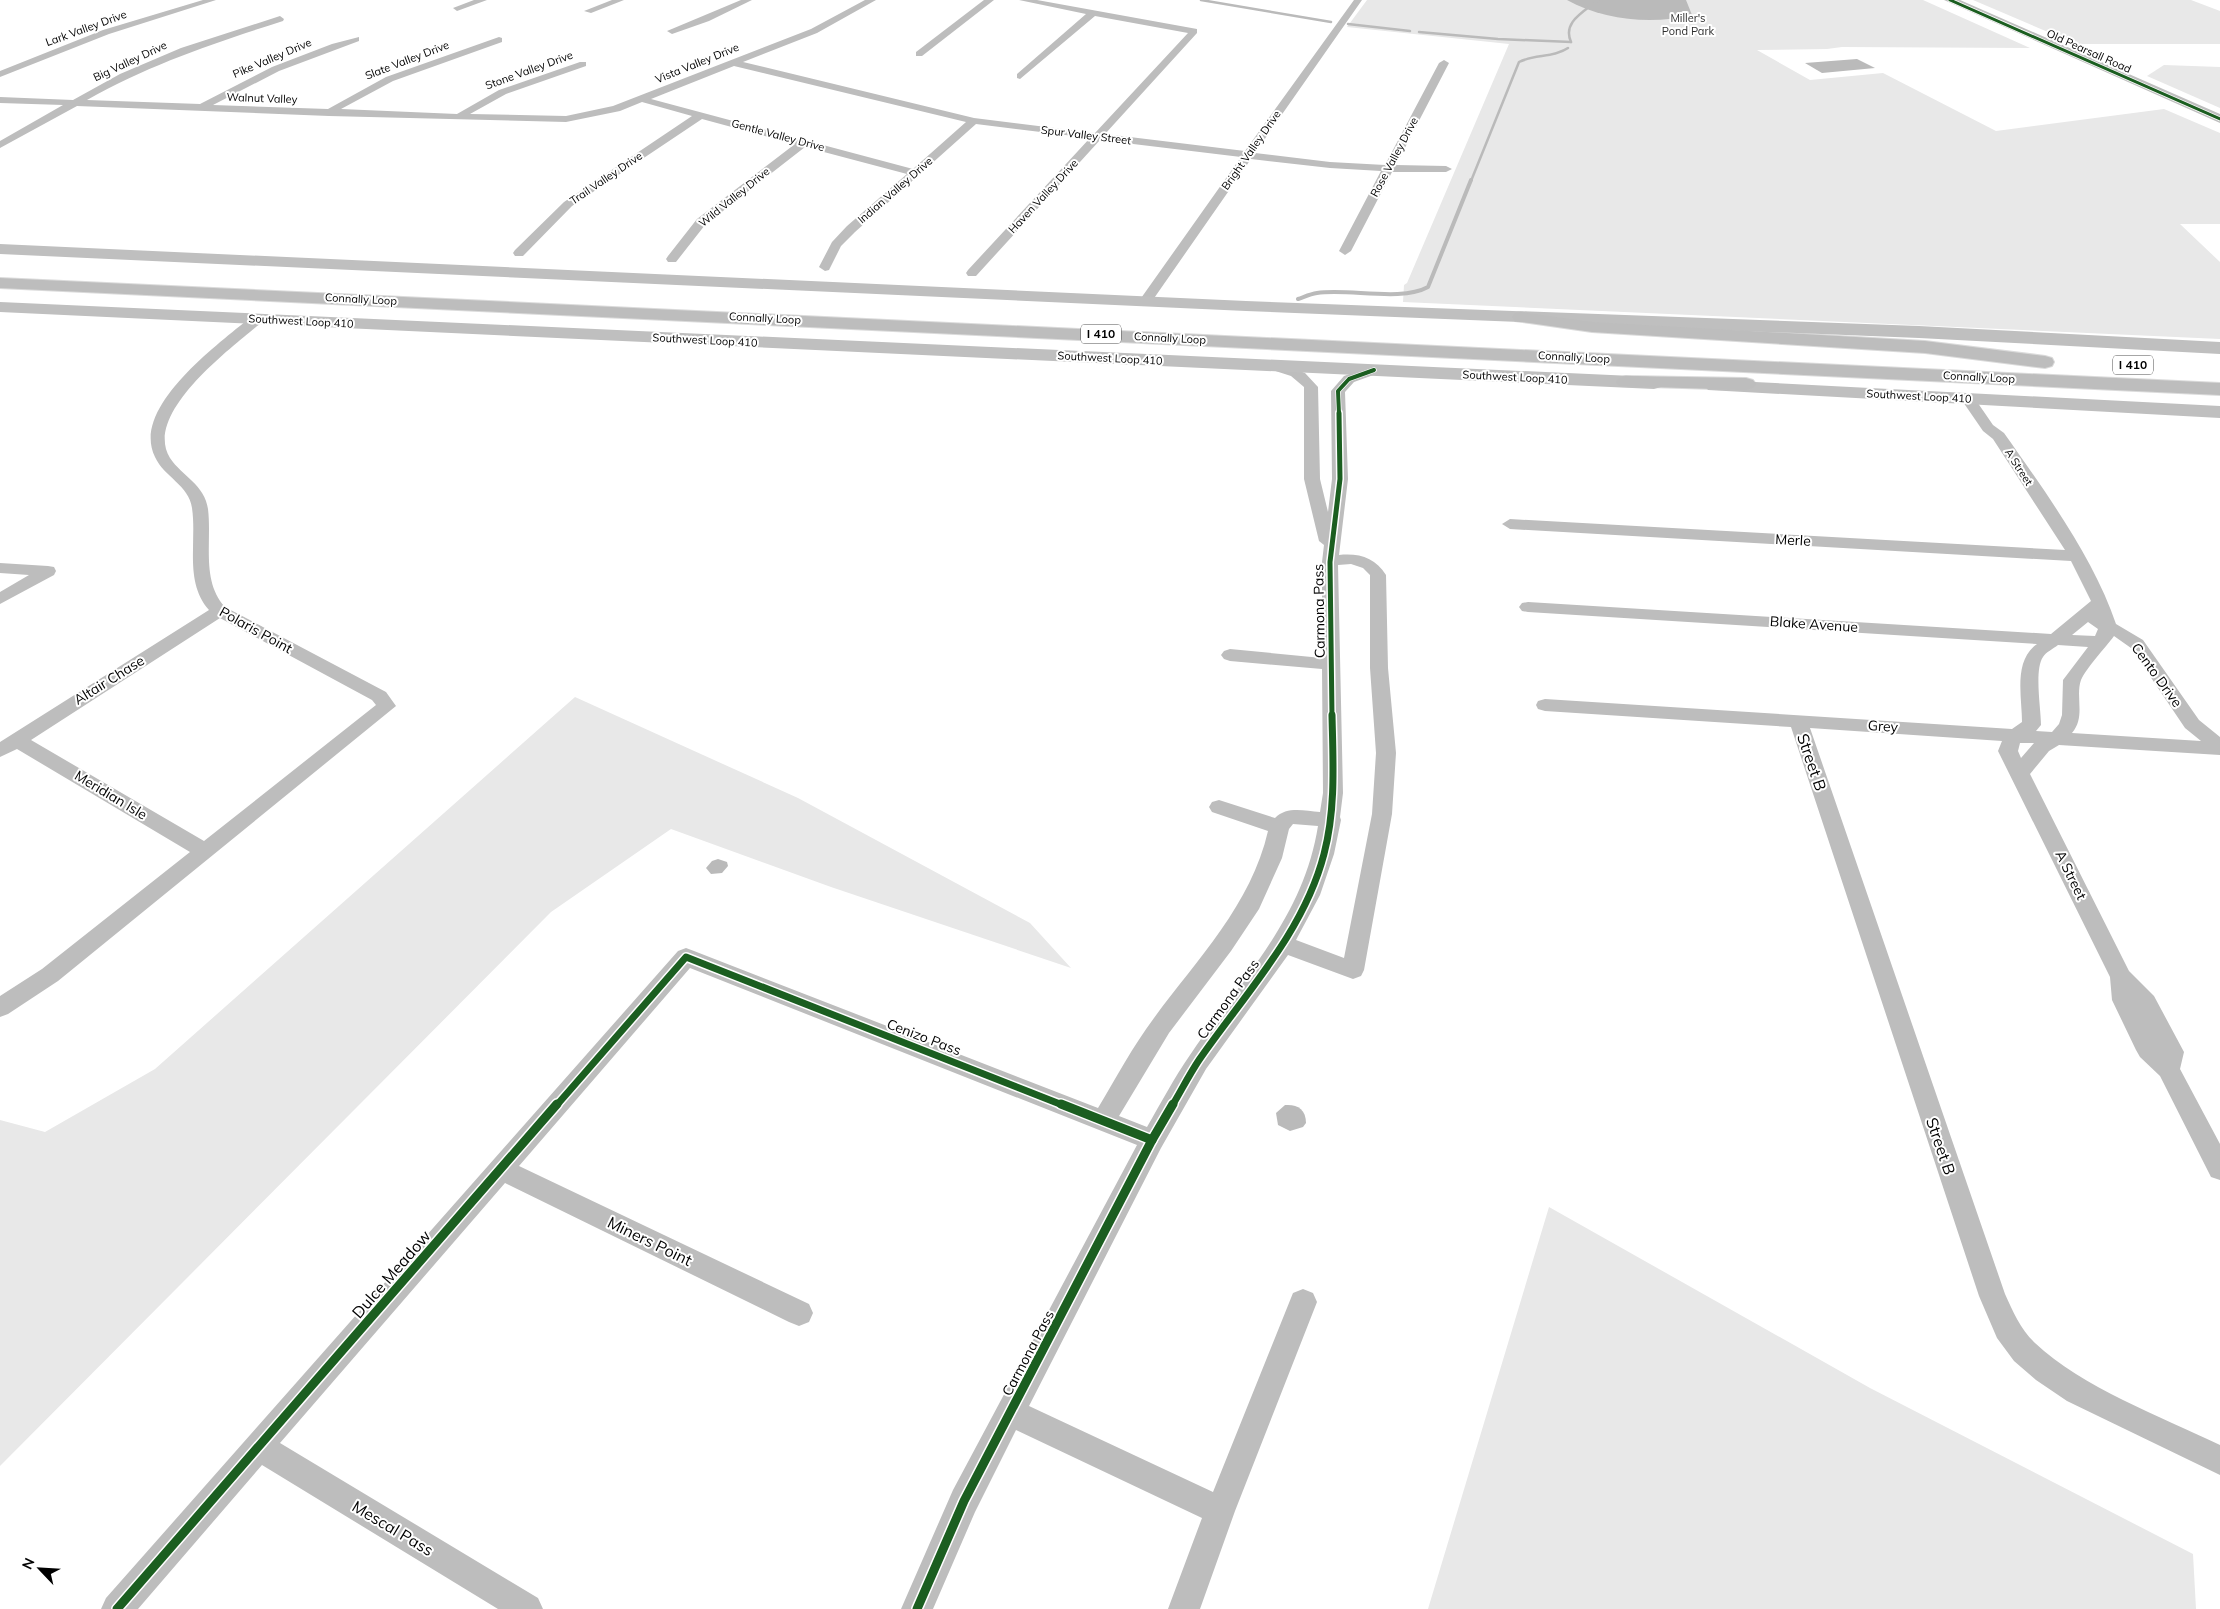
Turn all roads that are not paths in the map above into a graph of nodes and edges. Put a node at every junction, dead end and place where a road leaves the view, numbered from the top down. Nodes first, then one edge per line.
1 (212, 0) edge
2 (483, 0) edge
3 (620, 0) edge
4 (748, 0) edge
5 (872, 0) edge
6 (990, 0) edge
7 (1023, 0) edge
8 (1358, 0) edge
9 (1950, 0) edge
10 (457, 8) dead end
11 (588, 11) dead end
12 (1093, 13) junction
13 (280, 19) dead end
14 (672, 31) dead end
15 (356, 39) dead end
16 (500, 40) dead end
17 (919, 54) dead end
18 (733, 63) junction
19 (1444, 63) dead end
20 (583, 64) dead end
21 (0, 74) edge
22 (1020, 76) dead end
23 (642, 99) junction
24 (0, 100) edge
25 (73, 103) junction
26 (201, 108) junction
27 (329, 113) junction
28 (702, 114) junction
29 (459, 117) junction
30 (523, 119) joint
31 (2220, 119) edge
32 (974, 121) junction
33 (1098, 137) junction
34 (804, 142) junction
35 (0, 145) edge
36 (1247, 155) junction
37 (1388, 169) junction
38 (1446, 169) dead end
39 (914, 173) junction
40 (0, 249) edge
41 (1345, 251) dead end
42 (519, 253) dead end
43 (672, 259) dead end
44 (825, 267) dead end
45 (0, 269) edge
46 (972, 273) dead end
47 (0, 283) edge
48 (1145, 301) junction
49 (0, 307) edge
50 (1521, 317) junction
51 (257, 319) junction
52 (1464, 336) dead end
53 (1554, 339) dead end
54 (2220, 348) edge
55 (2045, 362) junction
56 (2065, 362) dead end
57 (1274, 366) junction
58 (1374, 370) junction
59 (1626, 382) junction
60 (2211, 388) edge
61 (1975, 399) junction
62 (2220, 412) edge
63 (1312, 439) junction
64 (1338, 440) junction
65 (1510, 524) dead end
66 (2077, 556) junction
67 (1330, 562) junction
68 (0, 568) edge
69 (0, 599) edge
70 (2100, 602) junction
71 (1528, 607) dead end
72 (219, 611) junction
73 (2084, 615) junction
74 (2104, 634) junction
75 (2052, 639) junction
76 (1230, 655) dead end
77 (1332, 664) junction
78 (1545, 705) dead end
79 (1798, 721) junction
80 (2017, 735) junction
81 (2057, 738) junction
82 (17, 740) junction
83 (2220, 748) edge
84 (0, 751) edge
85 (2020, 773) junction
86 (1219, 807) dead end
87 (1331, 820) junction
88 (1279, 827) junction
89 (204, 851) junction
90 (1283, 944) junction
91 (686, 957) joint
92 (0, 1008) edge
93 (1103, 1121) junction
94 (1152, 1140) junction
95 (501, 1169) junction
96 (2220, 1169) edge
97 (1303, 1302) dead end
98 (799, 1313) dead end
99 (1010, 1412) junction
100 (259, 1447) junction
101 (2220, 1460) edge
102 (1220, 1511) junction
103 (117, 1609) edge
104 (527, 1609) edge
105 (917, 1609) edge
106 (1184, 1609) edge

1 - 21 street, Lark Valley Drive
2 - 10 street
3 - 11 street
4 - 14 street
5 - 18 street, Vista Valley Drive
6 - 17 street
7 - 12 street
8 - 36 street, Bright Valley Drive
9 - 31 main road, Old Pearsall Road
12 - 22 street
12 - 33 street, Haven Valley Drive
13 - 25 street, Big Valley Drive
15 - 26 street, Pike Valley Drive
16 - 27 street, Slate Valley Drive
18 - 23 street, Vista Valley Drive
18 - 32 street, Spur Valley Street
19 - 37 street, Rose Valley Drive
20 - 29 street, Stone Valley Drive
23 - 28 street, Gentle Valley Drive
23 - 30 street, Vista Valley Drive
24 - 25 street, Walnut Valley
25 - 26 street, Walnut Valley
25 - 35 street, Big Valley Drive
26 - 27 street, Walnut Valley
27 - 29 street, Walnut Valley
28 - 34 street, Gentle Valley Drive
28 - 42 street, Trail Valley Drive
29 - 30 street, Walnut Valley
32 - 33 street, Spur Valley Street
32 - 39 street, Indian Valley Drive
33 - 36 street, Spur Valley Street
33 - 46 street, Haven Valley Drive
34 - 39 street, Gentle Valley Drive
34 - 43 street, Wild Valley Drive
36 - 37 street, Spur Valley Street
36 - 48 street, Bright Valley Drive
37 - 38 street, Spur Valley Street
37 - 41 street, Rose Valley Drive
39 - 44 street, Indian Valley Drive
40 - 48 main road
45 - 52 highway, Connally Loop / I 410
47 - 60 highway, Connally Loop / I 410
48 - 50 main road
49 - 51 main road, Southwest Loop 410
50 - 54 main road
50 - 55 highway
51 - 57 main road, Southwest Loop 410
51 - 72 street, Polaris Point
53 - 55 highway, Connally Loop
55 - 56 highway, Connally Loop
57 - 58 main road, Southwest Loop 410
57 - 63 street, Carmona Pass
58 - 59 main road, Southwest Loop 410
58 - 64 street, Carmona Pass
59 - 60 highway
59 - 61 main road, Southwest Loop 410
61 - 62 main road, Southwest Loop 410
61 - 66 street, A Street
63 - 64 street
63 - 67 street, Carmona Pass
64 - 67 street, Carmona Pass
65 - 66 street, Merle
66 - 70 street, A Street
67 - 77 street, Carmona Pass
67 - 90 street
68 - 69 street
70 - 73 street, A Street
70 - 74 street, A Street
71 - 75 street, Blake Avenue
72 - 82 street, Altair Chase
72 - 89 street, Polaris Point
73 - 74 street, Cento Drive
73 - 75 street, A Street
74 - 75 street, Blake Avenue
74 - 81 street
74 - 83 street, Cento Drive
75 - 80 street, A Street
76 - 77 street
77 - 87 street, Carmona Pass
78 - 79 street, Grey
79 - 80 street, Grey
79 - 101 street, Street B
80 - 81 street, Grey
80 - 85 street, A Street
81 - 83 street, Grey
81 - 85 street
82 - 84 street, Altair Chase
82 - 89 street, Meridian Isle
85 - 96 street, A Street
86 - 88 street
87 - 88 street
87 - 90 street, Carmona Pass
88 - 93 street
89 - 92 street
90 - 94 street, Carmona Pass
91 - 93 street, Cenizo Pass
91 - 95 street, Dulce Meadow
93 - 94 street, Cenizo Pass
94 - 99 street, Carmona Pass
95 - 98 street, Miners Point
95 - 100 street, Dulce Meadow
97 - 102 street
99 - 102 street
99 - 105 street, Carmona Pass
100 - 103 street, Dulce Meadow
100 - 104 street, Mescal Pass
102 - 106 street

